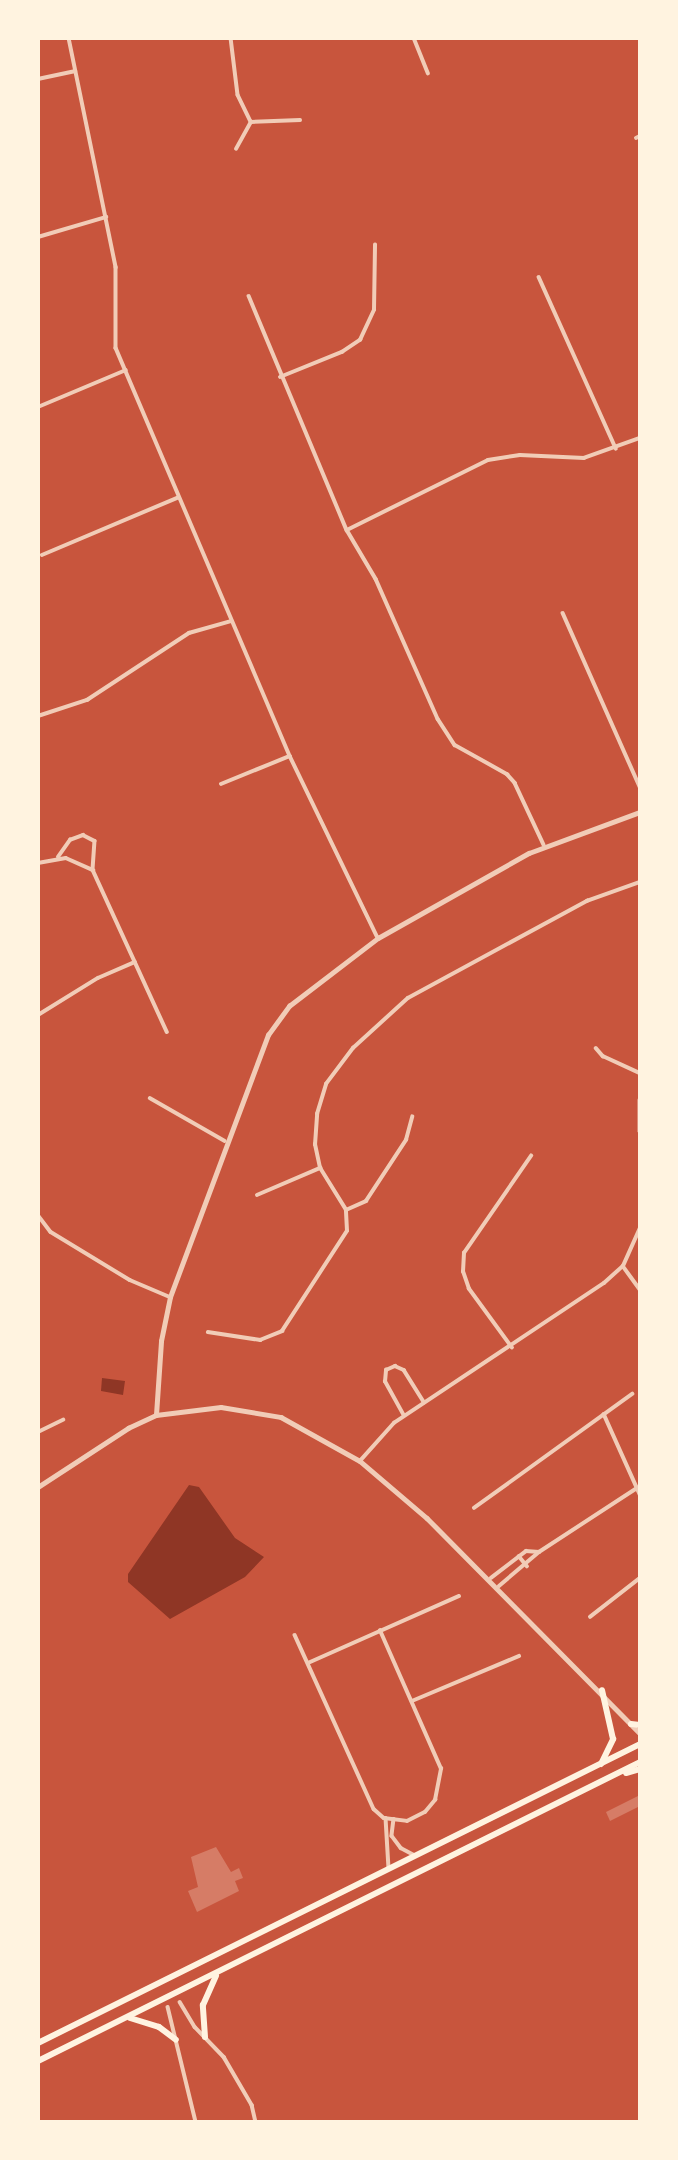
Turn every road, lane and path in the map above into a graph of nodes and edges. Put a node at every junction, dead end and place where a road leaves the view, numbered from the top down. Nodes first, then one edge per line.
1 (69, 38) edge
2 (231, 38) edge
3 (414, 38) edge
4 (75, 71) junction
5 (429, 73) dead end
6 (38, 79) edge
7 (251, 121) junction
8 (300, 121) dead end
9 (236, 149) dead end
10 (106, 217) junction
11 (38, 237) edge
12 (374, 245) dead end
13 (539, 277) dead end
14 (249, 296) dead end
15 (126, 370) junction
16 (280, 377) junction
17 (38, 407) edge
18 (639, 438) edge
19 (616, 448) junction
20 (177, 498) junction
21 (347, 530) junction
22 (42, 555) dead end
23 (563, 612) dead end
24 (231, 621) junction
25 (38, 716) edge
26 (290, 756) junction
27 (221, 784) dead end
28 (639, 787) edge
29 (639, 812) edge
30 (544, 845) junction
31 (53, 859) junction
32 (38, 863) edge
33 (93, 870) junction
34 (639, 882) edge
35 (378, 938) junction
36 (135, 962) junction
37 (38, 1015) edge
38 (167, 1032) dead end
39 (596, 1048) dead end
40 (639, 1073) edge
41 (150, 1098) dead end
42 (639, 1100) edge
43 (412, 1117) dead end
44 (639, 1130) edge
45 (225, 1141) junction
46 (531, 1156) dead end
47 (320, 1168) junction
48 (257, 1195) dead end
49 (345, 1210) junction
50 (38, 1215) edge
51 (639, 1228) edge
52 (622, 1266) junction
53 (639, 1289) edge
54 (170, 1297) junction
55 (208, 1332) dead end
56 (512, 1348) junction
57 (632, 1394) dead end
58 (424, 1403) junction
59 (604, 1414) junction
60 (156, 1415) junction
61 (404, 1416) junction
62 (63, 1420) dead end
63 (38, 1432) edge
64 (360, 1461) junction
65 (38, 1487) edge
66 (637, 1488) junction
67 (639, 1494) edge
68 (474, 1508) dead end
69 (539, 1552) junction
70 (519, 1556) junction
71 (527, 1566) junction
72 (639, 1577) edge
73 (491, 1578) junction
74 (499, 1586) junction
75 (459, 1596) dead end
76 (590, 1617) dead end
77 (380, 1631) junction
78 (295, 1635) dead end
79 (519, 1656) dead end
80 (307, 1663) junction
81 (602, 1690) junction
82 (411, 1701) junction
83 (631, 1724) junction
84 (639, 1725) edge
85 (639, 1733) edge
86 (639, 1744) edge
87 (639, 1762) edge
88 (601, 1765) junction
89 (639, 1769) edge
90 (614, 1775) junction
91 (386, 1818) junction
92 (394, 1819) junction
93 (396, 1842) junction
94 (388, 1844) junction
95 (417, 1857) junction
96 (389, 1870) junction
97 (216, 1976) junction
98 (180, 2002) dead end
99 (168, 2007) dead end
100 (128, 2018) junction
101 (205, 2037) junction
102 (176, 2040) junction
103 (38, 2043) edge
104 (38, 2061) edge
105 (196, 2122) edge
106 (256, 2122) edge

1 - 4 street
2 - 7 street
3 - 5 street
4 - 6 street
4 - 10 street
7 - 8 street
7 - 9 street
10 - 11 street
10 - 15 street
12 - 16 street
13 - 19 street
14 - 16 street
15 - 17 street
15 - 20 street
16 - 21 street
18 - 19 street
19 - 21 street
20 - 22 street
20 - 24 street
21 - 30 street
23 - 28 street
24 - 25 street
24 - 26 street
26 - 27 street
26 - 35 street
29 - 30 street
30 - 35 street
31 - 32 street
31 - 33 street
31 - 33 street
33 - 36 street
34 - 47 street
35 - 45 street
36 - 37 street
36 - 38 street
39 - 40 street
41 - 45 street
42 - 44 street
43 - 49 street
45 - 54 street
46 - 56 street
47 - 48 street
47 - 49 street
49 - 55 street
50 - 54 street
51 - 52 street
52 - 53 street
52 - 56 street
54 - 60 street
56 - 58 street
57 - 59 street
58 - 61 street
58 - 61 street
59 - 66 street
59 - 68 street
60 - 64 street
60 - 65 street
61 - 64 street
62 - 63 street
64 - 73 street
66 - 67 street
66 - 69 street
69 - 70 street
69 - 71 street
70 - 71 street
70 - 73 street
71 - 74 street
72 - 76 street
73 - 74 street
74 - 81 street
75 - 77 street
77 - 80 street
77 - 82 street
78 - 80 street
79 - 82 street
80 - 91 street
81 - 83 street
81 - 88 highway
82 - 92 street
83 - 84 highway
83 - 85 street
86 - 88 highway
87 - 90 highway
88 - 95 highway
89 - 90 highway
90 - 97 highway
91 - 92 street
91 - 94 street
92 - 93 street
93 - 94 street
93 - 95 street
94 - 96 street
95 - 96 highway
96 - 103 highway
97 - 100 highway
97 - 101 highway
98 - 101 street
99 - 102 street
100 - 102 highway
100 - 104 highway
101 - 106 street
102 - 105 street

